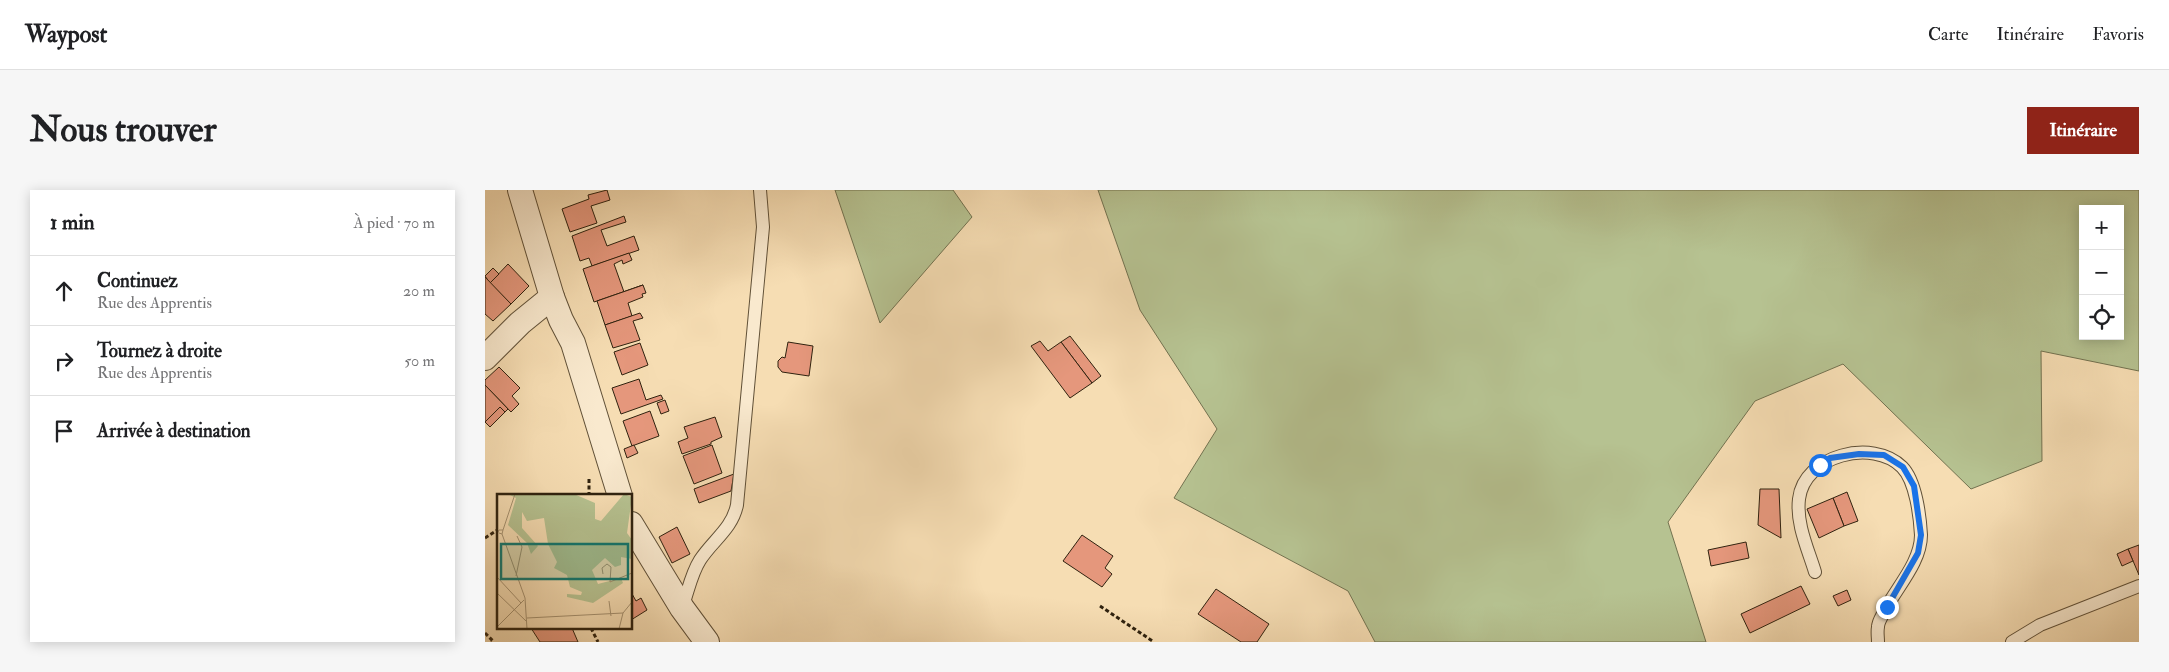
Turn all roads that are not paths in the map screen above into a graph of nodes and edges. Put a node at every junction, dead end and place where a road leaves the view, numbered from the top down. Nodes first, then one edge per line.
1 (519, 190) edge
2 (761, 190) edge
3 (552, 297) junction
4 (485, 358) edge
5 (618, 494) edge
6 (633, 527) edge
7 (1815, 572) dead end
8 (2139, 586) edge
9 (683, 608) junction
10 (707, 642) edge
11 (1878, 642) edge
12 (2012, 642) edge

1 - 3 street
2 - 9 lane
3 - 4 street
3 - 5 street
6 - 9 street
7 - 11 lane
8 - 12 lane
9 - 10 street

